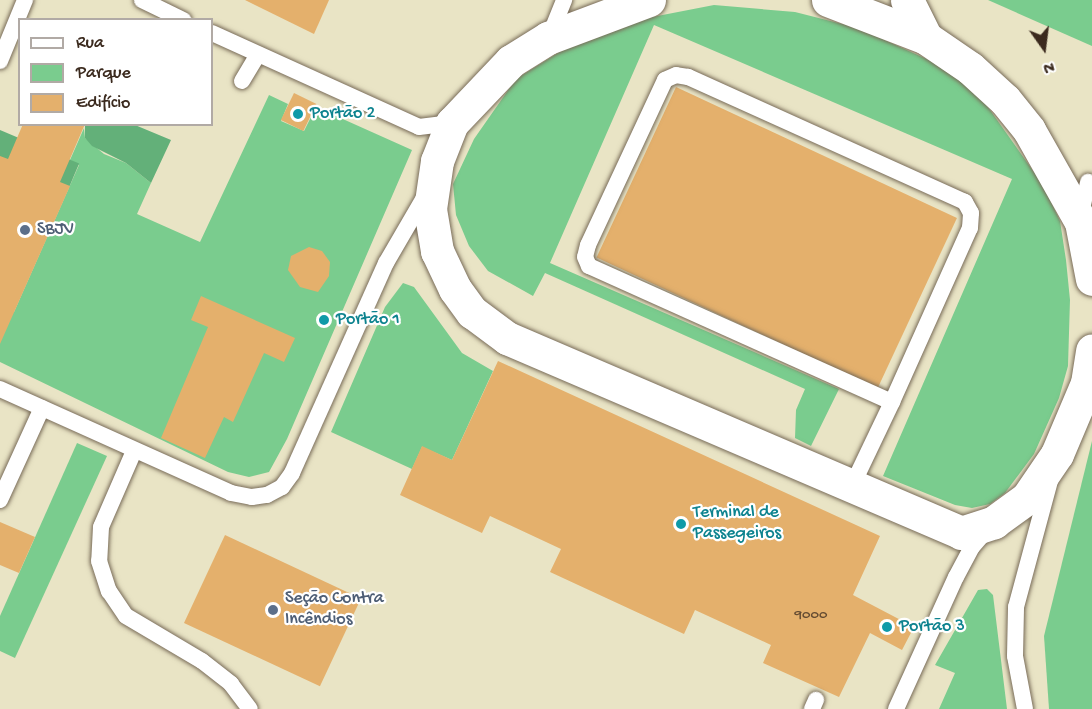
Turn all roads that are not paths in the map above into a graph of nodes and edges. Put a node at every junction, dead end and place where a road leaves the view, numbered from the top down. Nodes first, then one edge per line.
1 (25, 0) edge
2 (142, 0) edge
3 (564, 0) edge
4 (648, 0) edge
5 (828, 0) edge
6 (907, 0) edge
7 (179, 18) edge
8 (213, 33) edge
9 (548, 38) junction
10 (926, 38) junction
11 (258, 54) junction
12 (0, 61) edge
13 (242, 81) dead end
14 (452, 123) junction
15 (419, 127) junction
16 (435, 171) junction
17 (1088, 182) dead end
18 (1081, 222) junction
19 (1092, 279) edge
20 (1092, 350) edge
21 (0, 389) edge
22 (892, 402) junction
23 (42, 408) junction
24 (134, 451) junction
25 (1057, 454) junction
26 (852, 486) junction
27 (0, 500) edge
28 (994, 522) junction
29 (250, 709) edge
30 (896, 709) edge
31 (1025, 709) edge

1 - 12 lane
2 - 7 lane
3 - 9 lane
4 - 9 street
5 - 10 street
6 - 10 street
8 - 11 lane
9 - 14 street
10 - 18 street
11 - 13 lane
11 - 15 lane
14 - 15 lane
14 - 16 street
15 - 16 lane
16 - 24 lane
16 - 26 street
17 - 18 lane
18 - 19 street
20 - 25 street
21 - 23 lane
22 - 22 lane
22 - 26 lane
23 - 24 lane
23 - 27 lane
24 - 29 lane
25 - 28 street
25 - 31 lane
26 - 28 street
28 - 30 lane

